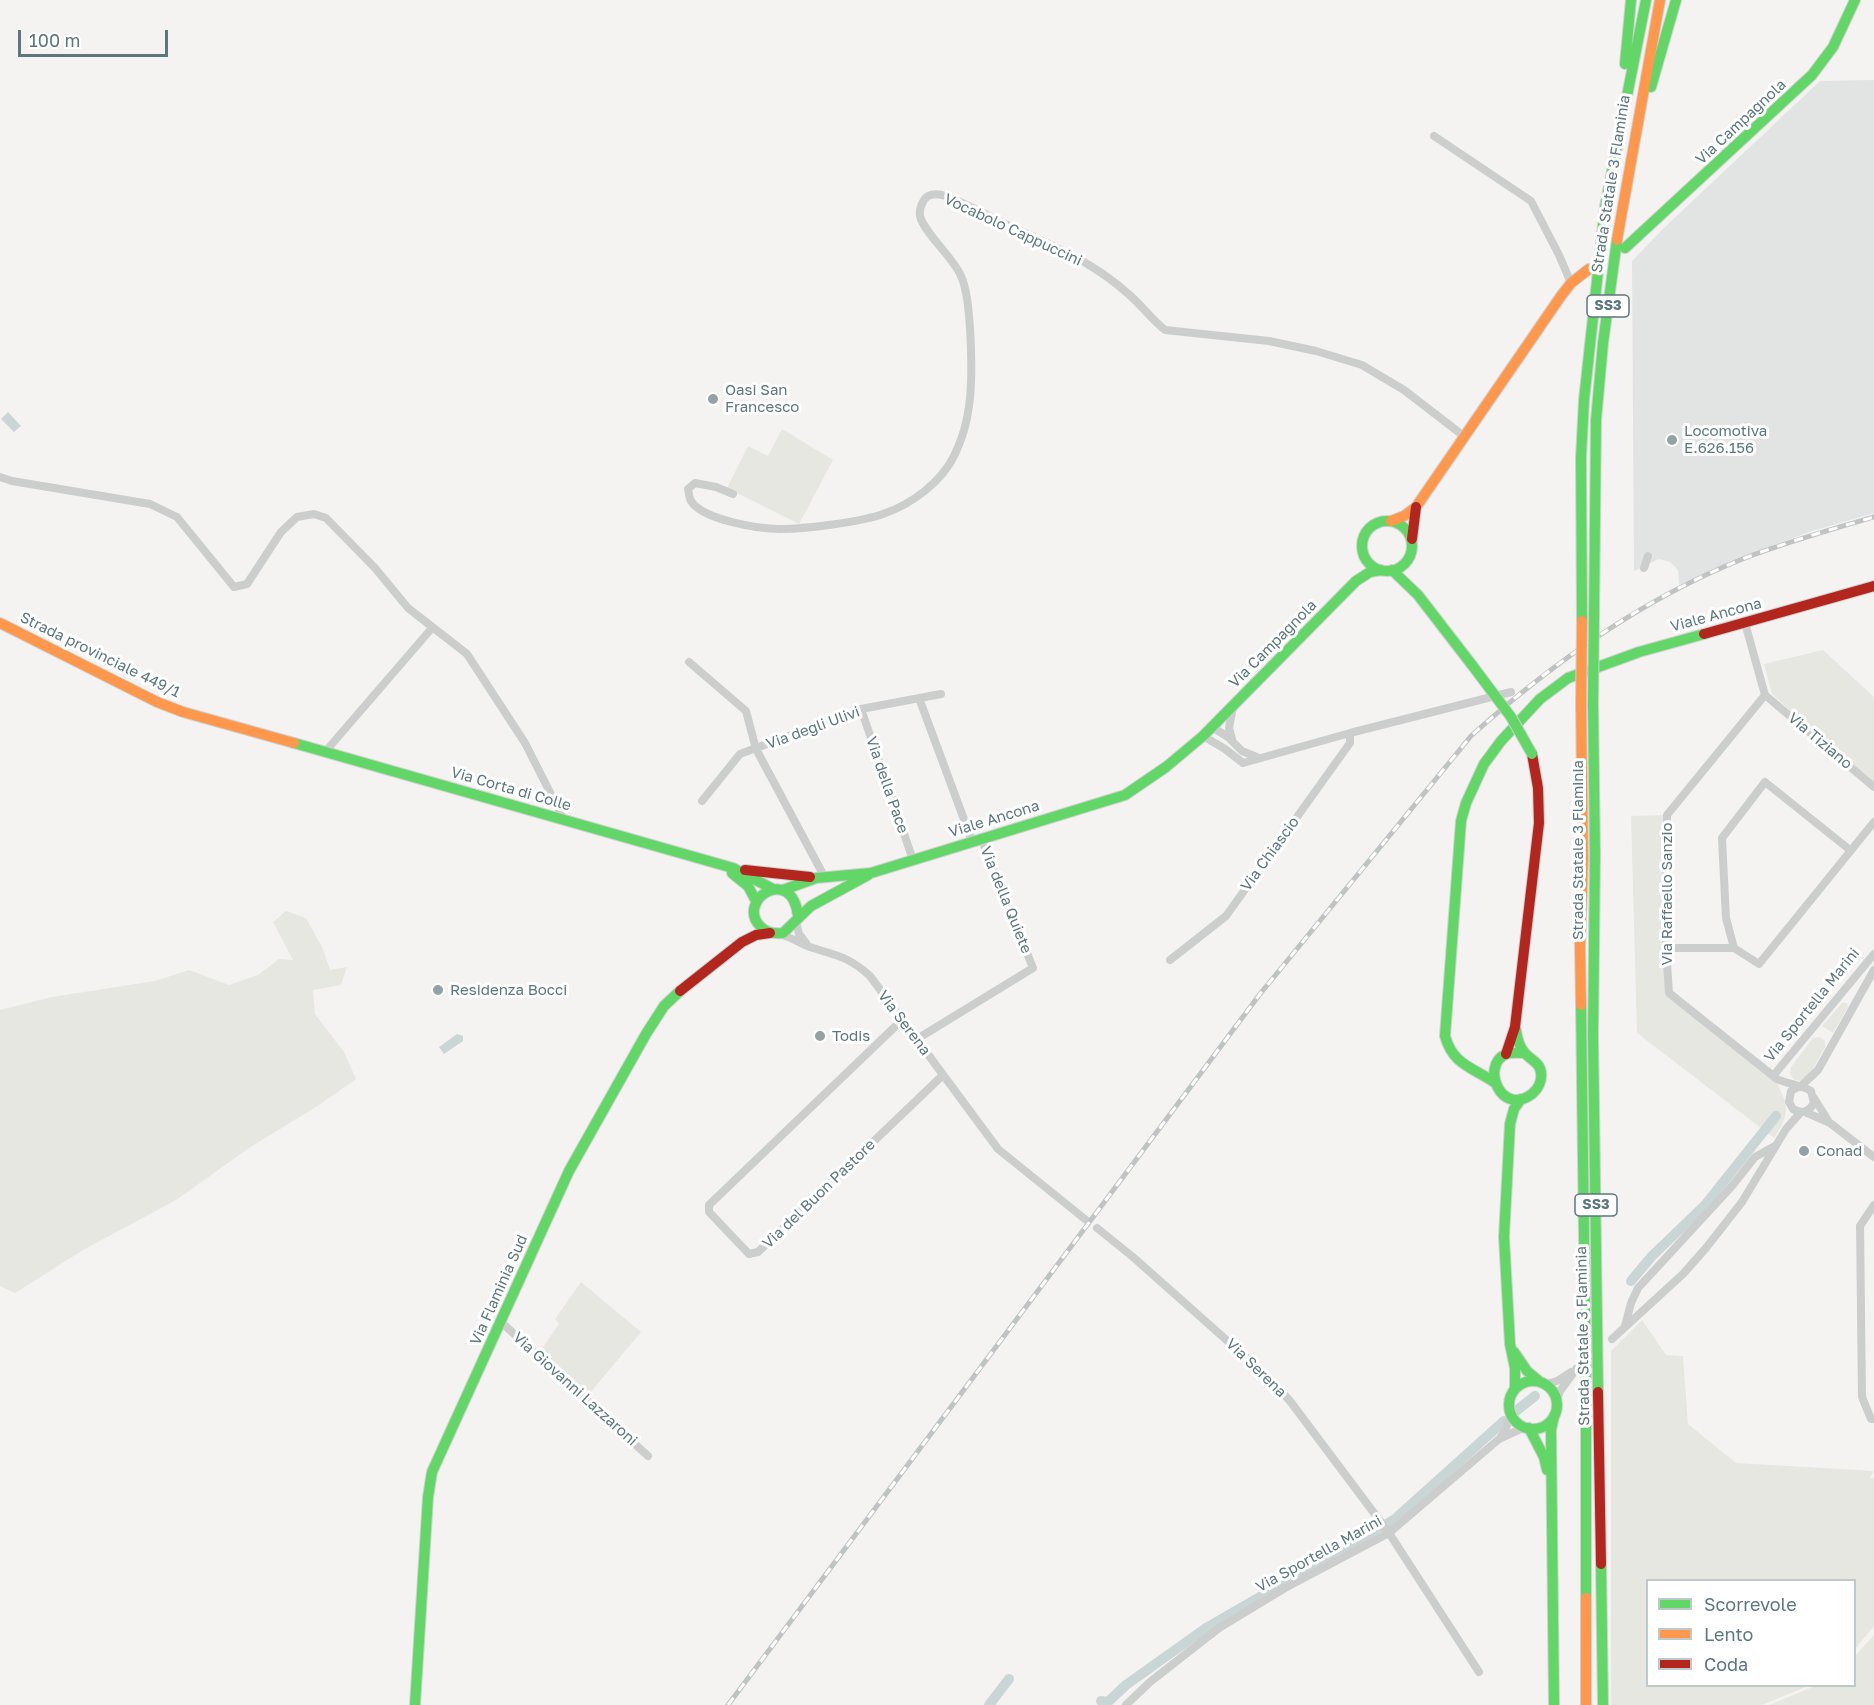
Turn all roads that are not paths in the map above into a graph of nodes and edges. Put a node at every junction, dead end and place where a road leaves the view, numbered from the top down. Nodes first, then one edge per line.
1 (1631, 0) edge
2 (1646, 0) edge
3 (1660, 0) edge
4 (1676, 0) edge
5 (1854, 0) edge
6 (1434, 136) dead end
7 (1624, 193) junction
8 (1605, 207) junction
9 (1625, 249) dead end
10 (1589, 269) dead end
11 (1571, 283) junction
12 (1465, 437) junction
13 (0, 477) edge
14 (733, 495) dead end
15 (1416, 507) junction
16 (1391, 521) junction
17 (1412, 539) junction
18 (1648, 556) dead end
19 (1366, 559) junction
20 (1406, 562) junction
21 (1644, 567) dead end
22 (1387, 570) junction
23 (1356, 581) junction
24 (1874, 586) edge
25 (1417, 591) junction
26 (0, 623) edge
27 (1745, 623) junction
28 (432, 628) junction
29 (689, 662) dead end
30 (1511, 692) dead end
31 (941, 694) dead end
32 (1765, 695) junction
33 (919, 698) junction
34 (1234, 705) junction
35 (861, 709) junction
36 (1212, 727) junction
37 (1350, 733) junction
38 (1203, 736) junction
39 (1232, 741) junction
40 (291, 743) joint
41 (756, 749) junction
42 (325, 752) junction
43 (1259, 758) junction
44 (1874, 787) edge
45 (1125, 795) joint
46 (702, 801) dead end
47 (564, 820) junction
48 (1874, 822) edge
49 (976, 840) junction
50 (1850, 850) junction
51 (913, 860) junction
52 (728, 867) junction
53 (871, 873) junction
54 (825, 877) junction
55 (778, 889) junction
56 (839, 891) junction
57 (756, 902) junction
58 (755, 918) junction
59 (797, 919) junction
60 (774, 933) junction
61 (742, 942) junction
62 (809, 946) junction
63 (1666, 948) junction
64 (1734, 948) junction
65 (1874, 954) edge
66 (1170, 960) dead end
67 (1874, 970) edge
68 (902, 1020) junction
69 (1515, 1027) junction
70 (917, 1039) junction
71 (1525, 1053) junction
72 (1502, 1057) junction
73 (1473, 1069) junction
74 (1818, 1070) junction
75 (943, 1075) junction
76 (1775, 1078) junction
77 (1494, 1082) junction
78 (1799, 1087) junction
79 (1502, 1094) junction
80 (1814, 1096) junction
81 (1521, 1099) junction
82 (1789, 1102) junction
83 (1803, 1112) junction
84 (1830, 1123) junction
85 (1510, 1124) junction
86 (1786, 1129) junction
87 (1775, 1146) junction
88 (1874, 1157) edge
89 (1874, 1205) edge
90 (1086, 1220) dead end
91 (1097, 1228) dead end
92 (501, 1322) junction
93 (1624, 1328) junction
94 (1612, 1339) dead end
95 (1510, 1344) junction
96 (1542, 1383) junction
97 (1515, 1388) junction
98 (1557, 1401) junction
99 (1510, 1414) junction
100 (1554, 1416) junction
101 (1874, 1419) edge
102 (1527, 1428) junction
103 (1499, 1439) junction
104 (648, 1456) dead end
105 (1551, 1485) junction
106 (1389, 1533) junction
107 (1479, 1672) dead end
108 (415, 1705) edge
109 (1126, 1705) edge
110 (1554, 1705) edge
111 (1586, 1705) edge
112 (1603, 1705) edge

1 - 8 main road
2 - 8 main road, Strada Statale 3 Flaminia / SS3
3 - 7 main road, Strada Statale 3 Flaminia / SS3
4 - 7 main road
5 - 9 main road, Via Campagnola
6 - 11 street
7 - 112 main road, Strada Statale 3 Flaminia / SS3, bridge
8 - 111 main road, Strada Statale 3 Flaminia / SS3, bridge
10 - 11 main road, Via Campagnola
11 - 12 main road, Via Campagnola
12 - 14 street, Vocabolo Cappuccini
12 - 15 main road, Via Campagnola
13 - 28 street
15 - 16 main road, Via Campagnola
15 - 17 main road, Via Campagnola
16 - 17 main road
16 - 19 main road, Via Campagnola
17 - 20 main road, Via Campagnola
18 - 21 street
19 - 22 main road
19 - 23 main road, Via Campagnola
20 - 22 main road, Via Campagnola
20 - 25 main road
22 - 23 main road, Via Campagnola
22 - 25 main road
23 - 34 main road, Via Campagnola
24 - 27 main road, Viale Ancona
25 - 69 main road, bridge
26 - 40 main road, Strada provinciale 449/1
27 - 32 street
27 - 73 main road, Viale Ancona
28 - 42 street
28 - 47 street
29 - 41 street, Via degli Ulivi
30 - 37 street
31 - 33 street, Via degli Ulivi
32 - 44 street, Via Tiziano
32 - 63 street, Via Raffaello Sanzio
33 - 35 street, Via degli Ulivi
33 - 49 street
34 - 36 main road, Via Campagnola
34 - 39 street
35 - 41 street, Via degli Ulivi
35 - 51 street, Via della Pace
36 - 38 main road, Via Campagnola
36 - 39 street
37 - 43 street
37 - 66 street, Via Chiascio
38 - 43 street
38 - 45 main road, Via Campagnola
39 - 43 street
40 - 42 main road, Via Corta di Colle
41 - 46 street, Via degli Ulivi
41 - 54 street, Via degli Ulivi
42 - 47 main road, Via Corta di Colle
45 - 49 main road, Viale Ancona
47 - 52 main road, Via Corta di Colle
48 - 50 street
49 - 51 main road, Viale Ancona
49 - 70 street, Via della Quiete
50 - 64 street
50 - 64 street
51 - 53 main road, Viale Ancona
52 - 54 main road, Viale Ancona
52 - 55 main road, Via Corta di Colle
52 - 57 main road, Via Corta di Colle
53 - 54 main road, Viale Ancona
53 - 56 main road, Viale Ancona
54 - 55 main road, Viale Ancona
54 - 56 main road
55 - 57 main road
55 - 59 main road
56 - 59 main road, Viale Ancona
57 - 58 main road, Via Flaminia Sud
58 - 60 main road
58 - 61 main road, Via Flaminia Sud
59 - 60 main road, Via Flaminia Sud
59 - 62 street
60 - 61 main road, Via Flaminia Sud
60 - 62 street, Via Serena
61 - 92 main road, Via Flaminia Sud
62 - 68 street, Via Serena
63 - 64 street
63 - 76 street, Via Raffaello Sanzio
65 - 76 street, Via Sportella Marini
67 - 74 street, Via Sportella Marini
68 - 70 street, Via Serena
68 - 75 street, Via del Buon Pastore
69 - 71 main road
69 - 72 main road
70 - 75 street, Via Serena
71 - 72 main road
71 - 81 main road
72 - 73 main road
72 - 77 main road
73 - 77 main road, Viale Ancona
74 - 78 street, Via Sportella Marini
74 - 80 street, Via Sportella Marini
75 - 90 street, Via Serena
76 - 78 street, Via Raffaello Sanzio
76 - 82 street, Via Raffaello Sanzio
77 - 79 main road
78 - 80 street
78 - 82 street, Via Sportella Marini
79 - 81 main road
79 - 85 main road
80 - 83 street, Via Sportella Marini
80 - 84 street
81 - 85 main road
82 - 83 street
82 - 86 street, Via Sportella Marini
83 - 84 street
83 - 86 street, Via Sportella Marini
84 - 88 street
85 - 95 main road
86 - 87 street, Via Sportella Marini
87 - 93 street, Via Sportella Marini
87 - 93 street
89 - 101 street
91 - 106 street, Via Serena
92 - 104 street, Via Giovanni Lazzaroni
92 - 108 main road, Via Flaminia Sud
93 - 94 street, Via Sportella Marini
95 - 96 main road
95 - 97 main road
96 - 97 main road
96 - 98 main road
96 - 98 street
97 - 99 main road
98 - 100 main road
99 - 102 main road
99 - 103 street
100 - 102 main road, Via Sportella Marini
100 - 105 main road
102 - 103 street, Via Sportella Marini
102 - 105 main road
103 - 106 street, Via Sportella Marini
105 - 110 main road
106 - 107 street, Via Serena
106 - 109 street, Via Sportella Marini

